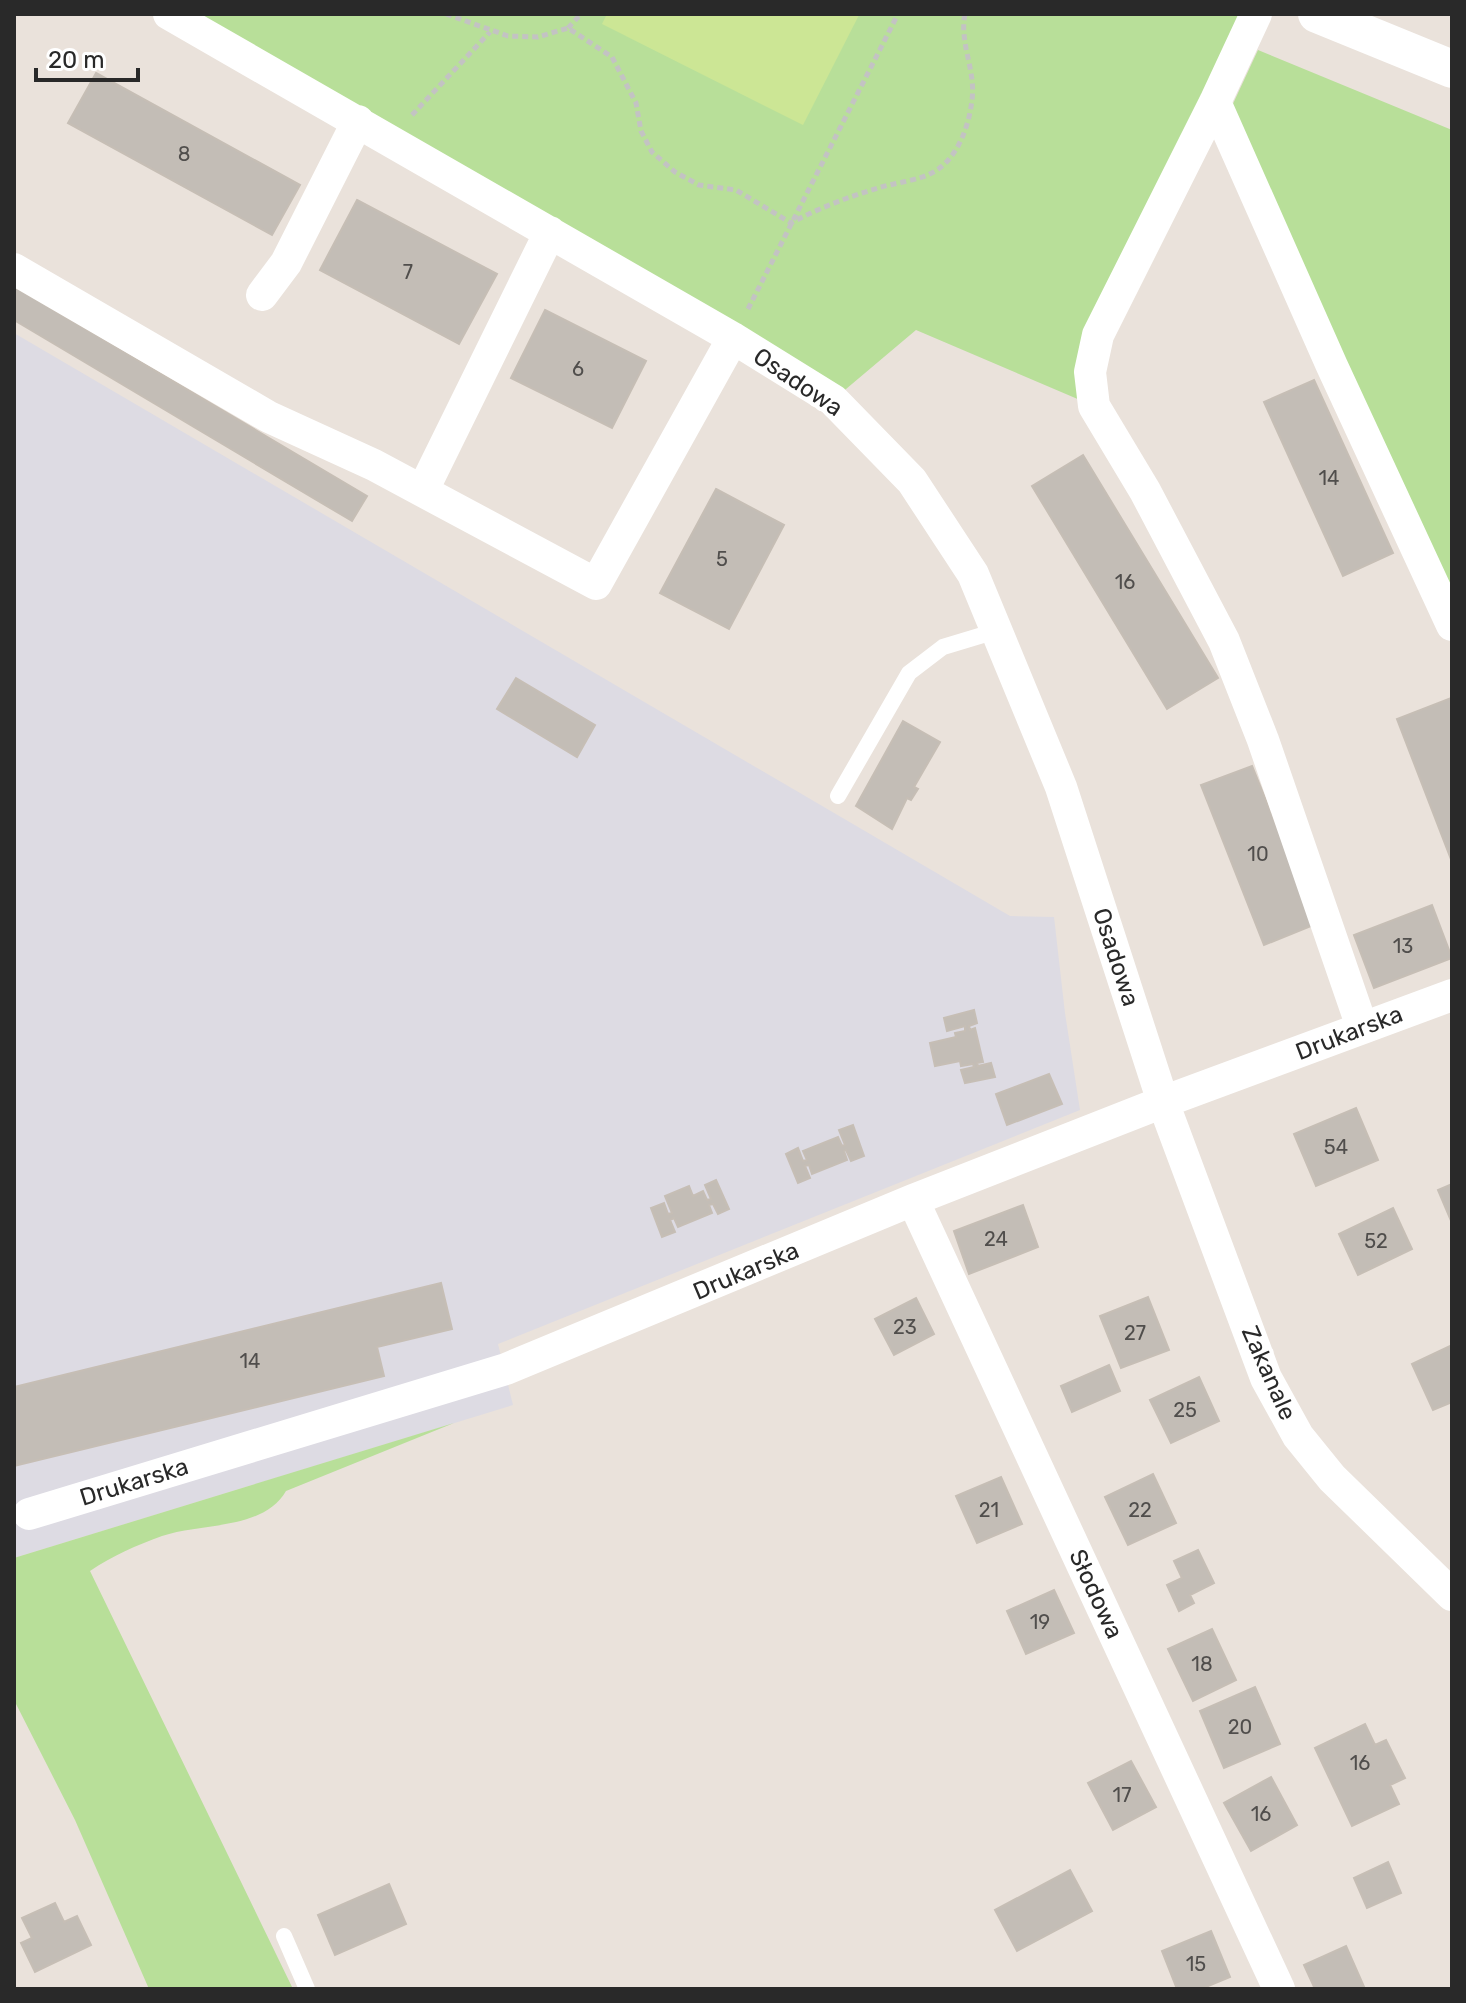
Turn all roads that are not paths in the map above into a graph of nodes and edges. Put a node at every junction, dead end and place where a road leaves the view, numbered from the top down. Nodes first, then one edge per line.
1 (169, 14) edge
2 (1256, 14) edge
3 (1317, 14) edge
4 (1452, 69) edge
5 (1215, 102) junction
6 (358, 121) junction
7 (550, 232) junction
8 (14, 269) edge
9 (262, 295) dead end
10 (733, 338) junction
11 (423, 490) junction
12 (1452, 625) edge
13 (996, 631) junction
14 (838, 796) dead end
15 (1452, 995) edge
16 (1362, 1027) junction
17 (1163, 1102) junction
18 (913, 1200) junction
19 (29, 1514) dead end
20 (1452, 1595) edge
21 (284, 1936) dead end
22 (307, 1989) edge
23 (1279, 1989) edge

1 - 6 street, Osadowa
2 - 5 street
3 - 4 street
5 - 12 street
5 - 16 street
6 - 7 street, Osadowa
6 - 9 street
7 - 10 street, Osadowa
7 - 11 street
8 - 11 street
10 - 11 street
10 - 13 street, Osadowa
13 - 14 lane
13 - 17 street, Osadowa
15 - 16 street, Drukarska
16 - 17 street, Drukarska
17 - 18 street, Drukarska
17 - 20 street, Zakanale
18 - 19 street, Drukarska
18 - 23 street, Słodowa
21 - 22 lane

